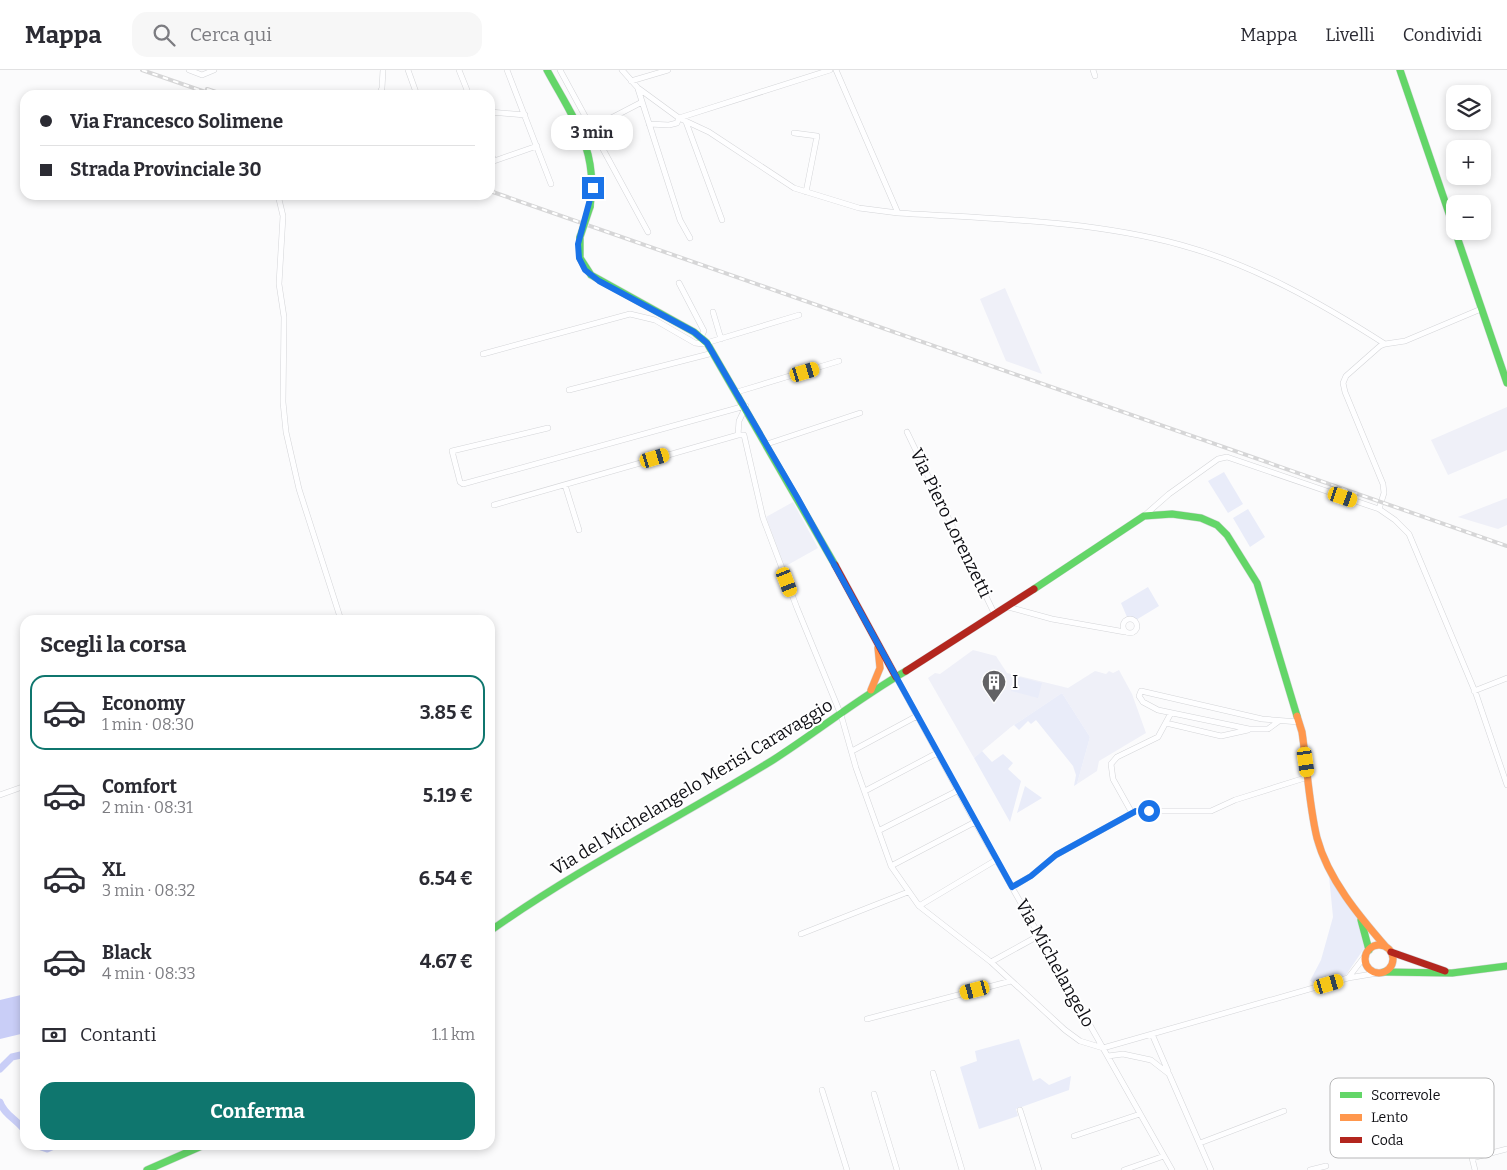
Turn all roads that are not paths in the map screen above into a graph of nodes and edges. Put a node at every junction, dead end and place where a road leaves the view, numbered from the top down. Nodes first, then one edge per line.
1 (189, 70) edge
2 (214, 70) edge
3 (383, 70) edge
4 (408, 70) edge
5 (459, 70) edge
6 (507, 70) edge
7 (547, 70) edge
8 (560, 70) edge
9 (622, 70) edge
10 (668, 70) edge
11 (830, 70) edge
12 (836, 70) edge
13 (1400, 70) edge
14 (631, 81) junction
15 (638, 88) junction
16 (381, 90) edge
17 (415, 90) edge
18 (467, 90) edge
19 (642, 102) junction
20 (495, 112) edge
21 (525, 115) junction
22 (679, 118) junction
23 (686, 121) junction
24 (649, 124) junction
25 (592, 128) junction
26 (794, 133) dead end
27 (537, 146) junction
28 (495, 161) edge
29 (551, 184) dead end
30 (806, 192) junction
31 (279, 200) edge
32 (898, 213) junction
33 (722, 220) dead end
34 (648, 232) dead end
35 (690, 238) dead end
36 (679, 283) dead end
37 (1481, 309) junction
38 (713, 312) dead end
39 (799, 315) dead end
40 (701, 337) junction
41 (721, 339) junction
42 (707, 343) junction
43 (1385, 344) junction
44 (713, 353) junction
45 (482, 354) dead end
46 (839, 361) dead end
47 (1507, 383) edge
48 (569, 390) dead end
49 (737, 392) junction
50 (746, 406) junction
51 (860, 413) dead end
52 (548, 428) dead end
53 (907, 432) dead end
54 (738, 435) junction
55 (767, 444) junction
56 (565, 485) junction
57 (494, 505) dead end
58 (1379, 509) junction
59 (1144, 516) junction
60 (579, 530) dead end
61 (1008, 607) junction
62 (339, 615) edge
63 (995, 615) junction
64 (1125, 632) dead end
65 (877, 645) junction
66 (896, 677) junction
67 (1507, 678) edge
68 (871, 691) junction
69 (1474, 691) junction
70 (1171, 712) junction
71 (841, 715) junction
72 (917, 716) junction
73 (1279, 721) junction
74 (1299, 722) junction
75 (1166, 723) junction
76 (1249, 729) junction
77 (852, 751) junction
78 (937, 752) junction
79 (1308, 777) junction
80 (1507, 784) edge
81 (20, 788) edge
82 (865, 791) junction
83 (958, 791) junction
84 (0, 795) edge
85 (1132, 813) junction
86 (975, 822) junction
87 (880, 830) junction
88 (996, 860) junction
89 (891, 866) junction
90 (1012, 887) junction
91 (908, 892) junction
92 (920, 906) junction
93 (1360, 917) junction
94 (495, 927) edge
95 (801, 934) dead end
96 (1040, 936) junction
97 (1388, 950) junction
98 (1367, 953) junction
99 (991, 962) junction
100 (1507, 966) edge
101 (1381, 973) junction
102 (1452, 973) junction
103 (1348, 978) junction
104 (1011, 981) junction
105 (867, 1019) dead end
106 (1152, 1034) junction
107 (1103, 1048) junction
108 (1108, 1056) junction
109 (934, 1073) dead end
110 (1169, 1074) junction
111 (822, 1090) dead end
112 (874, 1094) dead end
113 (1020, 1110) dead end
114 (1284, 1111) dead end
115 (1140, 1114) junction
116 (1074, 1136) dead end
117 (1200, 1143) junction
118 (1507, 1149) edge
119 (193, 1150) edge
120 (1494, 1152) edge
121 (1164, 1156) junction
122 (1326, 1166) dead end
123 (147, 1170) edge
124 (847, 1170) edge
125 (897, 1170) edge
126 (962, 1170) edge
127 (1039, 1170) edge
128 (1124, 1170) edge
129 (1172, 1170) edge
130 (1211, 1170) edge
131 (1310, 1170) edge

1 - 2 street
3 - 16 street
4 - 17 street
5 - 18 street
6 - 21 street
7 - 40 street, bridge
8 - 25 street
9 - 14 street
10 - 14 street
11 - 22 street
12 - 32 street
13 - 37 street
14 - 15 street
15 - 19 street
15 - 22 street
19 - 24 street
19 - 25 street
20 - 21 street
21 - 27 street
22 - 23 street
22 - 24 street
23 - 30 street
23 - 33 street
24 - 35 street
25 - 34 street
26 - 30 street
27 - 28 street
27 - 29 street
30 - 32 street
31 - 62 street
32 - 43 street
36 - 40 street
37 - 43 street
37 - 47 street
38 - 41 street
39 - 41 street
40 - 42 street
41 - 42 street
42 - 44 street
42 - 45 street
43 - 58 street
44 - 48 street
44 - 49 street
46 - 49 street
49 - 50 street
50 - 52 street
50 - 54 street
50 - 55 street
51 - 55 street
53 - 63 street, Via Piero Lorenzetti
54 - 56 street
54 - 71 street
55 - 65 street
56 - 57 street
56 - 60 street
58 - 59 street
58 - 69 street
59 - 61 street, Via del Michelangelo Merisi Caravaggio
59 - 74 street
61 - 63 street, Via del Michelangelo Merisi Caravaggio
61 - 64 street
63 - 66 street, Via del Michelangelo Merisi Caravaggio
65 - 66 street
65 - 68 street
66 - 68 street, Via del Michelangelo Merisi Caravaggio
66 - 72 street, Via Michelangelo
67 - 69 street
68 - 71 street, Via del Michelangelo Merisi Caravaggio
69 - 80 street
70 - 73 street
70 - 75 street
70 - 76 street
71 - 77 street
71 - 94 street, Via del Michelangelo Merisi Caravaggio
72 - 77 street
72 - 78 street, Via Michelangelo
73 - 74 street
73 - 76 street
74 - 79 street
75 - 76 street
75 - 85 street
77 - 82 street
78 - 82 street
78 - 83 street, Via Michelangelo
79 - 85 street
79 - 93 street
81 - 84 street
82 - 87 street
83 - 86 street, Via Michelangelo
83 - 87 street
85 - 90 street
86 - 88 street, Via Michelangelo
86 - 89 street
87 - 89 street
88 - 90 street, Via Michelangelo
88 - 92 street
89 - 91 street
90 - 96 street, Via Michelangelo
91 - 92 street
91 - 95 street
92 - 99 street
93 - 97 street
93 - 98 street
96 - 99 street
96 - 107 street, Via Michelangelo
97 - 98 street
97 - 101 street
97 - 102 street
98 - 101 street
98 - 103 street
99 - 104 street
100 - 102 street
101 - 102 street
101 - 103 street
103 - 106 street
104 - 105 street
104 - 107 street
106 - 107 street
106 - 110 street
107 - 108 street, Via Michelangelo
108 - 110 street
108 - 115 street, Via Michelangelo
109 - 126 street
110 - 117 street
111 - 124 street
112 - 125 street
113 - 127 street
114 - 117 street
115 - 116 street
115 - 121 street, Via Michelangelo
117 - 130 street
118 - 120 street
119 - 123 street
121 - 128 street
121 - 129 street, Via Michelangelo
122 - 131 street

